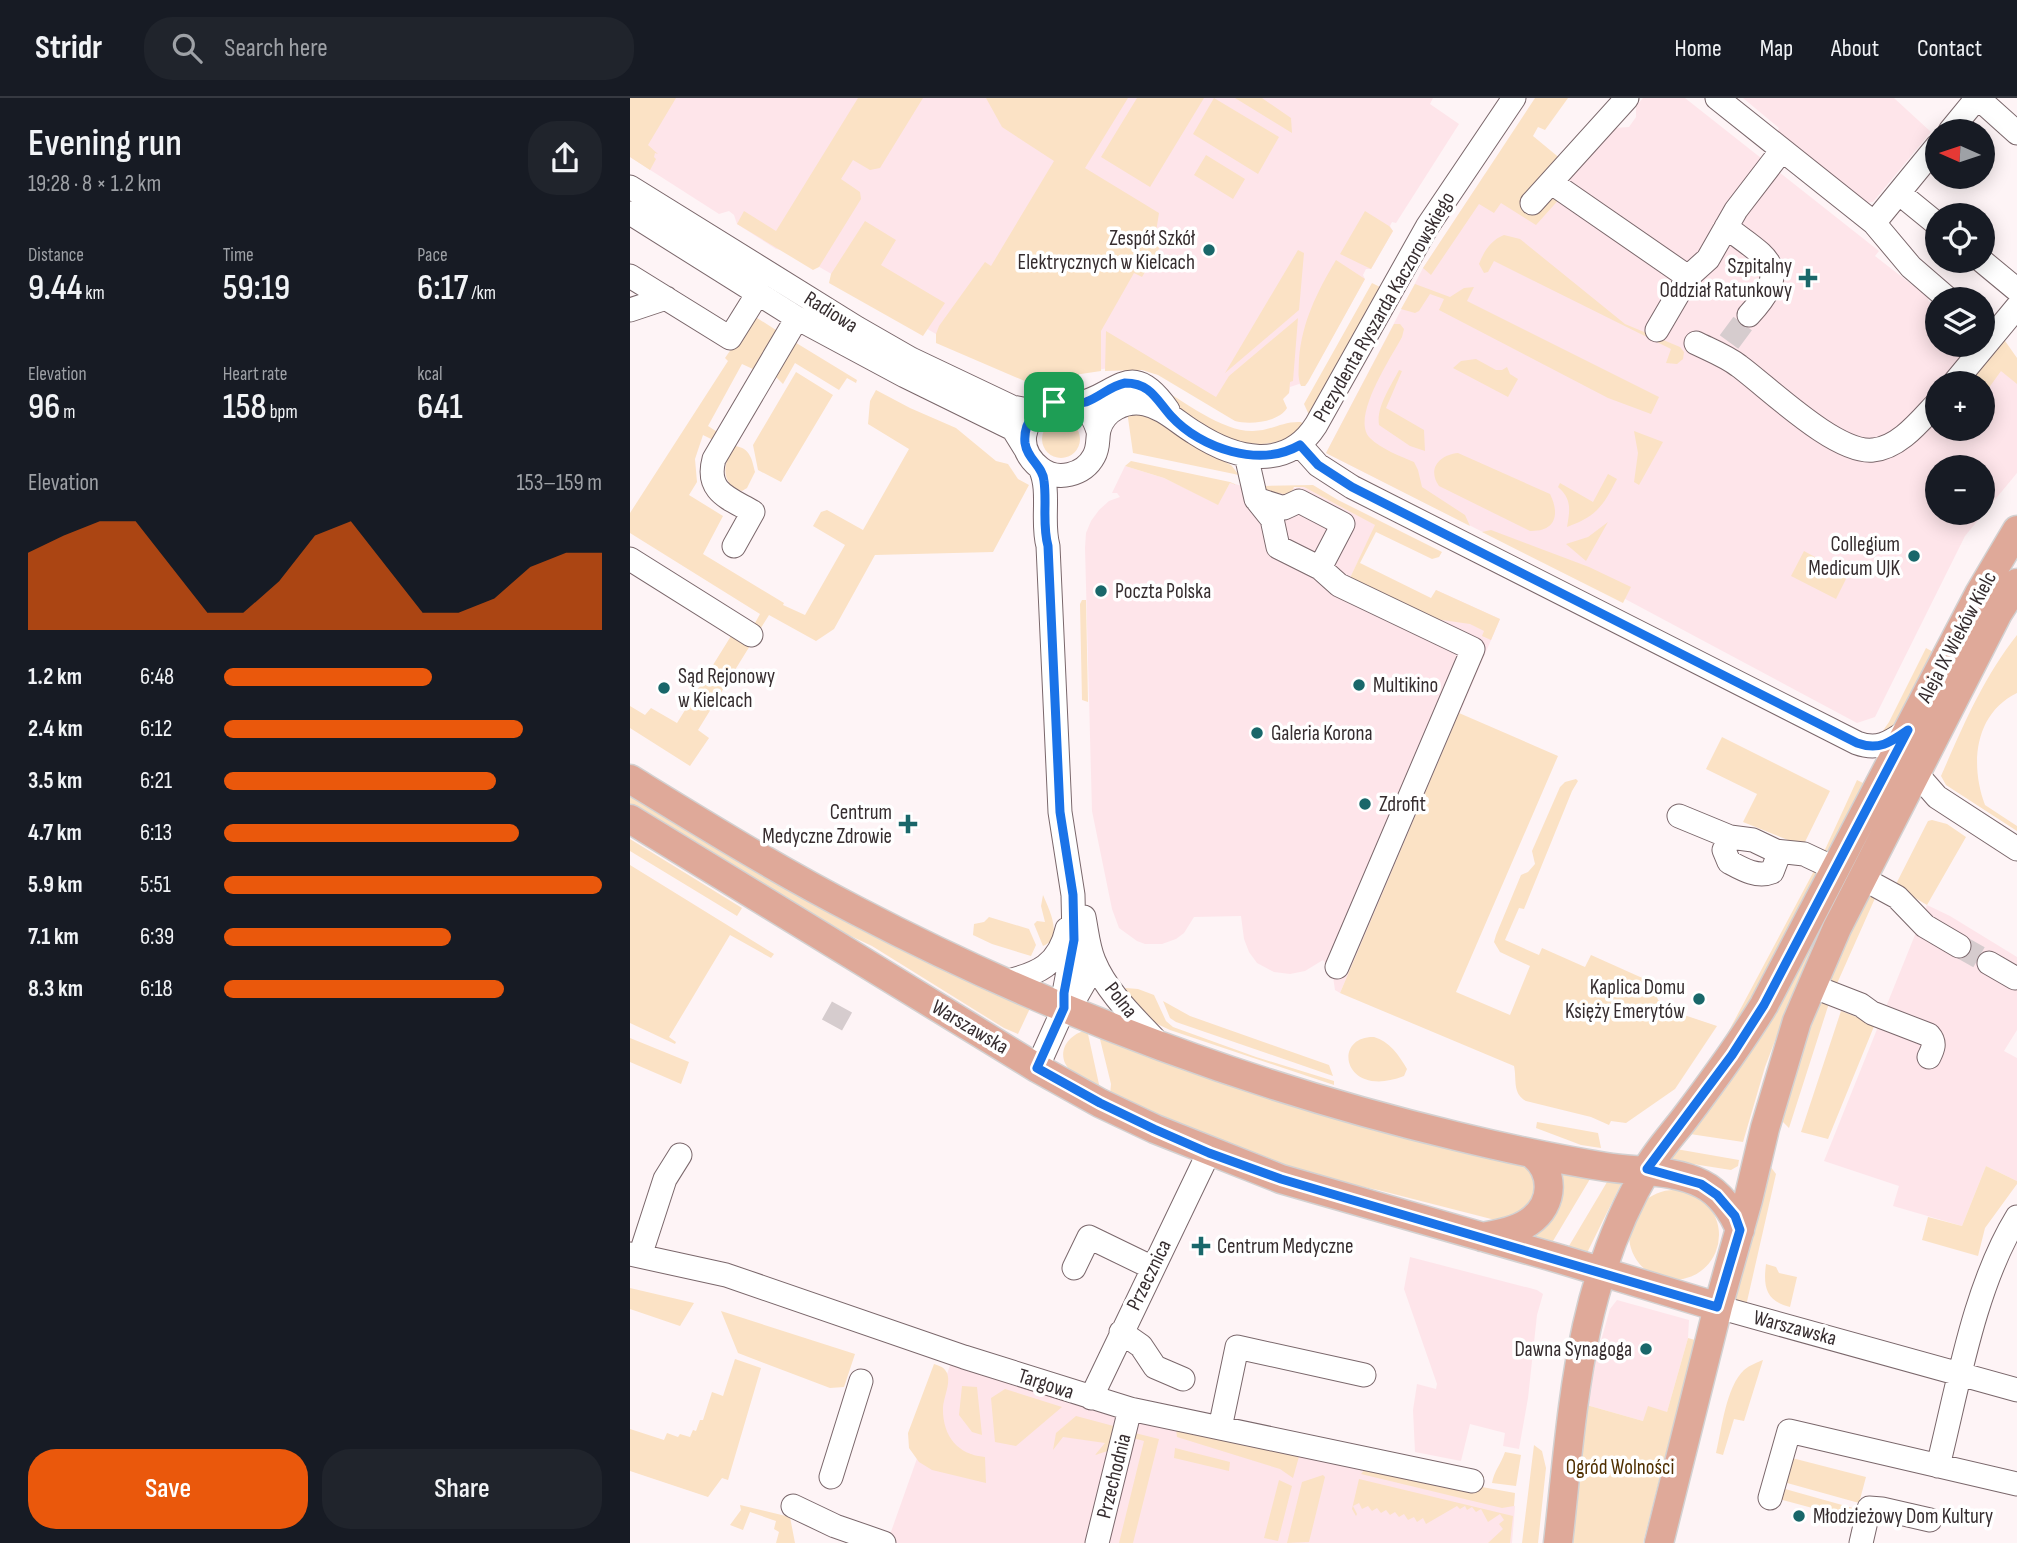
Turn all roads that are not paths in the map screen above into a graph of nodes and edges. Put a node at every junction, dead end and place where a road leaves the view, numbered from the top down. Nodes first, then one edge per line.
1 (1514, 98) edge
2 (1627, 98) edge
3 (1717, 98) edge
4 (1977, 98) edge
5 (1960, 119) edge
6 (2017, 133) edge
7 (1782, 150) junction
8 (1925, 161) edge
9 (1552, 183) junction
10 (630, 187) edge
11 (1899, 193) junction
12 (1532, 203) dead end
13 (630, 213) edge
14 (1925, 214) edge
15 (1874, 223) junction
16 (1726, 227) junction
17 (1995, 271) edge
18 (630, 276) edge
19 (1688, 277) junction
20 (1934, 287) edge
21 (2017, 289) edge
22 (758, 293) junction
23 (666, 298) junction
24 (2017, 307) edge
25 (630, 310) edge
26 (1749, 315) tunnel mouth
27 (797, 318) junction
28 (1995, 327) edge
29 (1657, 330) dead end
30 (1713, 346) dead end
31 (1076, 404) junction
32 (1043, 406) junction
33 (1925, 414) edge
34 (1171, 416) junction
35 (1098, 431) junction
36 (1300, 445) junction
37 (1246, 455) junction
38 (1034, 460) junction
39 (1070, 474) junction
40 (1256, 499) junction
41 (2017, 530) edge
42 (734, 546) dead end
43 (1048, 546) junction
44 (630, 559) edge
45 (1320, 568) junction
46 (2017, 583) edge
47 (751, 635) dead end
48 (1908, 730) junction
49 (1916, 773) junction
50 (630, 779) edge
51 (1679, 816) dead end
52 (630, 819) edge
53 (1730, 838) junction
54 (2017, 849) edge
55 (1776, 851) junction
56 (1849, 873) junction
57 (1073, 895) junction
58 (1959, 946) tunnel mouth
59 (1089, 949) junction
60 (1989, 962) tunnel mouth
61 (1338, 967) dead end
62 (2015, 978) dead end
63 (1004, 982) junction
64 (1812, 986) junction
65 (1064, 1008) junction
66 (1161, 1046) junction
67 (1929, 1058) dead end
68 (1037, 1068) junction
69 (1209, 1153) junction
70 (1531, 1153) junction
71 (680, 1155) dead end
72 (1647, 1169) junction
73 (2017, 1217) edge
74 (1740, 1230) junction
75 (1482, 1237) junction
76 (635, 1255) edge
77 (1074, 1268) dead end
78 (1153, 1268) junction
79 (1600, 1271) junction
80 (1717, 1307) junction
81 (1121, 1332) junction
82 (1961, 1374) junction
83 (1364, 1375) dead end
84 (1183, 1379) dead end
85 (861, 1381) dead end
86 (2017, 1390) edge
87 (1091, 1398) junction
88 (1130, 1409) junction
89 (1220, 1428) junction
90 (1938, 1466) junction
91 (832, 1477) dead end
92 (1472, 1481) dead end
93 (2017, 1485) edge
94 (1770, 1498) dead end
95 (793, 1506) dead end
96 (1930, 1520) dead end
97 (881, 1542) edge
98 (1097, 1543) edge
99 (1558, 1543) edge
100 (1659, 1543) edge
101 (1861, 1543) edge

1 - 36 street, Prezydenta Ryszarda Kaczorowskiego
2 - 9 street
3 - 7 street
4 - 5 street
4 - 6 street
7 - 15 street
7 - 16 street
8 - 11 street
9 - 12 street
9 - 19 street
10 - 32 street, Radiowa
11 - 14 street
11 - 15 street
13 - 22 street, Radiowa
15 - 20 street
16 - 19 street
16 - 26 street
17 - 21 street
18 - 23 street
19 - 29 street
22 - 23 street
22 - 27 street, Radiowa
23 - 25 street
24 - 28 street
27 - 38 street, Radiowa
27 - 42 street
30 - 33 street
31 - 32 street
31 - 34 street
31 - 35 street
32 - 38 street
34 - 35 street
34 - 37 street
35 - 39 street
36 - 37 street
36 - 48 street
37 - 40 street
38 - 39 street
38 - 43 street, Polna
39 - 43 street, Polna
40 - 45 street
40 - 45 street
41 - 48 main road, Aleja IX Wieków Kielc
43 - 57 street, Polna
44 - 47 street
45 - 61 street
46 - 49 main road, Aleja IX Wieków Kielc
48 - 56 main road, Aleja IX Wieków Kielc
49 - 54 street
49 - 56 main road, Aleja IX Wieków Kielc
50 - 63 main road
51 - 53 street
52 - 68 main road, Warszawska
53 - 55 street
53 - 55 street
55 - 56 street
56 - 58 street
56 - 64 main road, Aleja IX Wieków Kielc
56 - 72 main road, Aleja IX Wieków Kielc
57 - 59 street, Polna
57 - 63 street, Polna
57 - 65 street, Polna
59 - 65 street, Polna
59 - 66 street, Polna
60 - 62 street
63 - 65 main road
64 - 67 street
64 - 74 main road, Aleja IX Wieków Kielc
65 - 66 main road
65 - 68 street, Polna
66 - 70 main road
68 - 69 main road, Warszawska
69 - 75 main road, Warszawska
69 - 78 street, Przecznica
70 - 72 main road
70 - 75 main road
71 - 76 street
72 - 74 main road
72 - 79 main road, Aleja IX Wieków Kielc
73 - 82 street
74 - 80 main road, Aleja IX Wieków Kielc
75 - 79 main road, Warszawska
76 - 87 street, Targowa
77 - 78 street
78 - 81 street, Przecznica
79 - 80 main road, Warszawska
79 - 99 main road, Aleja IX Wieków Kielc
80 - 82 street, Warszawska
80 - 100 main road, Aleja IX Wieków Kielc
81 - 84 street
81 - 87 street, Przecznica
82 - 86 street, Warszawska
82 - 90 street
83 - 89 street
85 - 91 street
87 - 88 street, Targowa
88 - 89 street, Targowa
88 - 98 street, Przechodnia
89 - 92 street, Targowa
90 - 93 street
90 - 94 street
95 - 97 street
96 - 101 street

